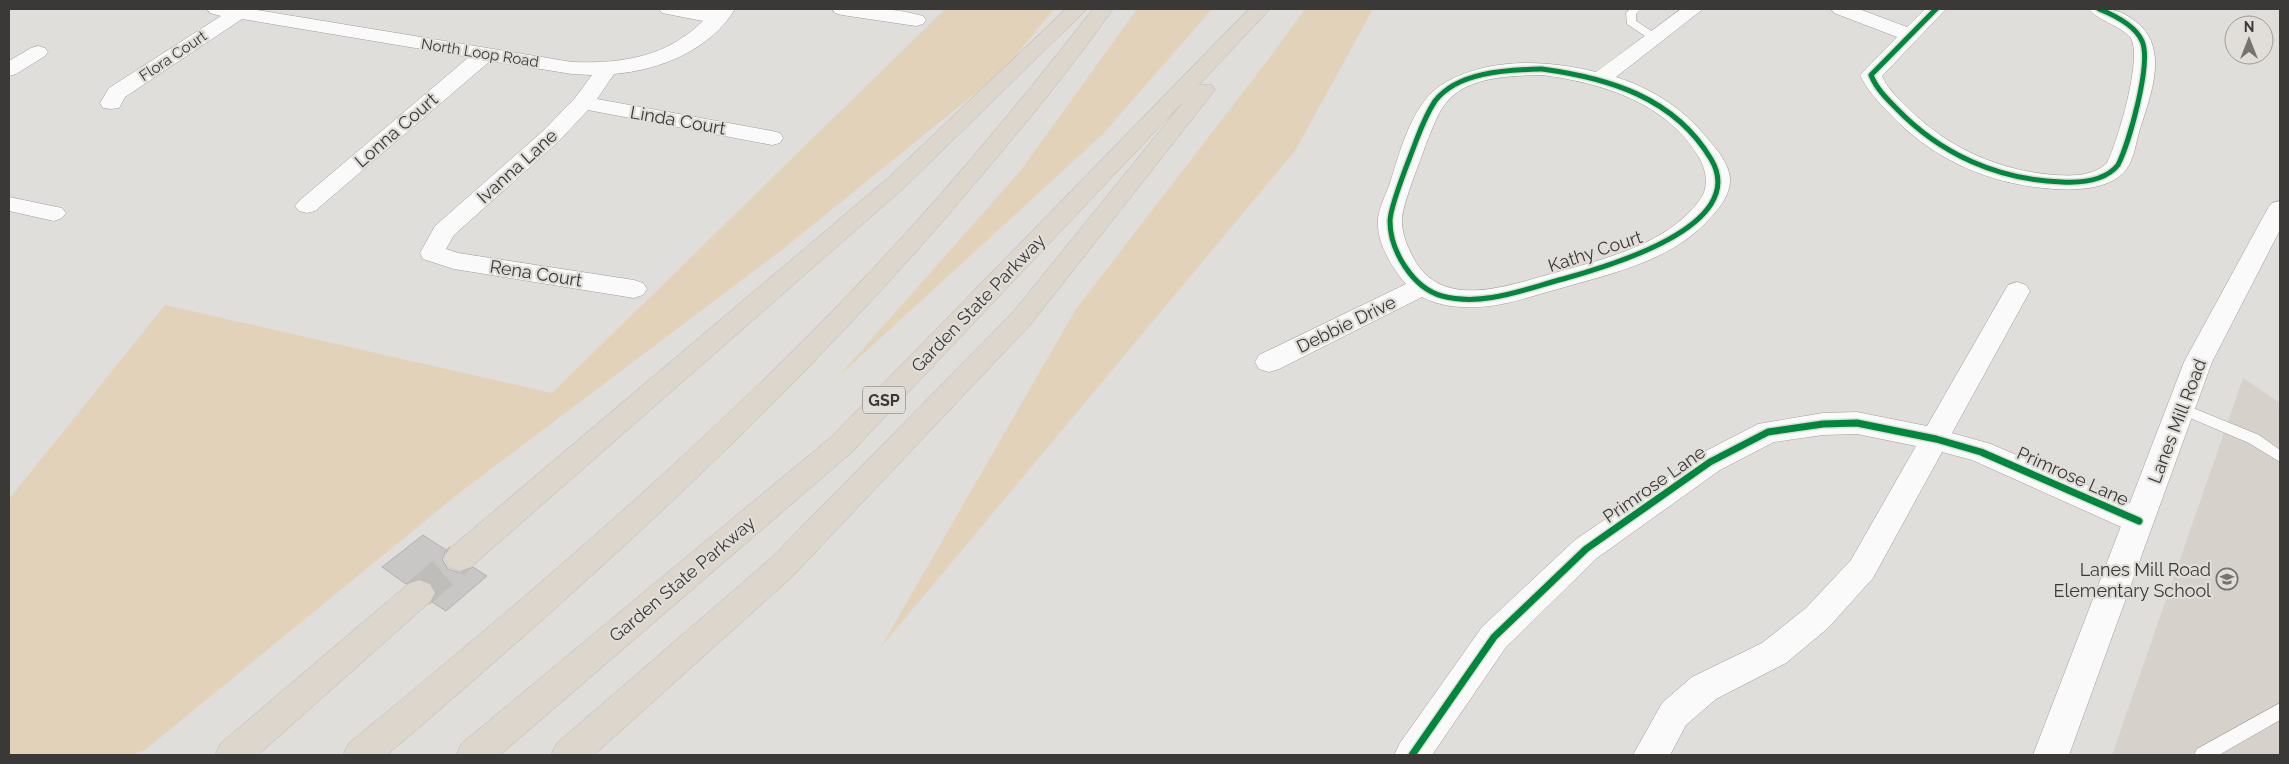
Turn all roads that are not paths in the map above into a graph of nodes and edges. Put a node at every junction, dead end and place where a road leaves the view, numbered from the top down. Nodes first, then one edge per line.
1 (217, 9) edge
2 (669, 9) edge
3 (842, 9) edge
4 (1077, 9) edge
5 (1103, 9) edge
6 (1260, 9) edge
7 (1269, 9) edge
8 (1636, 9) edge
9 (1693, 9) edge
10 (1841, 9) edge
11 (1936, 9) edge
12 (2099, 9) edge
13 (238, 13) junction
14 (721, 13) edge
15 (916, 20) dead end
16 (1909, 34) junction
17 (1654, 38) junction
18 (38, 52) dead end
19 (485, 54) junction
20 (9, 70) edge
21 (606, 71) junction
22 (1600, 79) junction
23 (111, 103) dead end
24 (584, 103) junction
25 (772, 138) dead end
26 (9, 204) edge
27 (307, 206) dead end
28 (2280, 208) edge
29 (54, 214) dead end
30 (439, 256) joint
31 (1422, 286) junction
32 (634, 289) dead end
33 (2018, 291) dead end
34 (1270, 362) dead end
35 (2181, 408) junction
36 (1936, 439) junction
37 (2280, 457) edge
38 (2139, 521) junction
39 (460, 558) tunnel mouth
40 (419, 593) tunnel mouth
41 (2280, 710) edge
42 (233, 755) edge
43 (361, 755) edge
44 (474, 755) edge
45 (569, 755) edge
46 (1412, 755) edge
47 (1651, 755) edge
48 (2050, 755) edge
49 (2203, 755) edge

1 - 13 street, North Loop Road
2 - 14 street
3 - 15 street
4 - 39 highway
5 - 43 highway
6 - 44 highway, Garden State Parkway / GSP
7 - 45 highway
8 - 17 lane
9 - 17 street
10 - 16 street
11 - 16 street
12 - 16 street
13 - 19 street, North Loop Road
13 - 23 street, Flora Court
14 - 21 street, North Loop Road
17 - 22 street
18 - 20 street
19 - 21 street, North Loop Road
19 - 27 street, Lonna Court
21 - 24 street, Ivanna Lane
22 - 31 street, Kathy Court
22 - 31 street, Kathy Court
24 - 25 street, Linda Court
24 - 30 street, Ivanna Lane
26 - 29 street
28 - 35 street, Lanes Mill Road
30 - 32 street, Rena Court
31 - 34 street, Debbie Drive
33 - 36 street
35 - 37 lane
35 - 38 street, Lanes Mill Road
36 - 38 street, Primrose Lane
36 - 46 street, Primrose Lane
36 - 47 street
38 - 48 street, Lanes Mill Road
40 - 42 highway
41 - 49 lane

